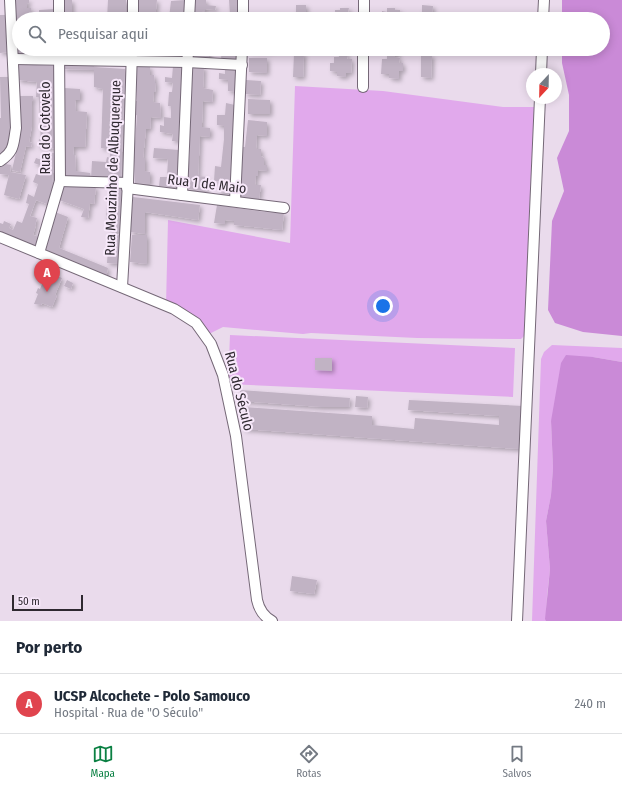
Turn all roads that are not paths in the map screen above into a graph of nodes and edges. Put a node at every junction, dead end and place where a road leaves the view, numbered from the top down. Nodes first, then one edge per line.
1 (10, 0) edge
2 (59, 0) edge
3 (133, 0) edge
4 (190, 0) edge
5 (243, 0) edge
6 (364, 0) edge
7 (544, 0) edge
8 (59, 12) edge
9 (133, 12) edge
10 (190, 12) edge
11 (243, 12) edge
12 (364, 12) edge
13 (543, 12) edge
14 (12, 30) edge
15 (14, 56) edge
16 (41, 56) edge
17 (59, 56) edge
18 (80, 56) edge
19 (132, 56) edge
20 (187, 56) edge
21 (242, 56) edge
22 (363, 56) edge
23 (542, 56) edge
24 (14, 59) junction
25 (132, 61) junction
26 (187, 62) junction
27 (242, 65) junction
28 (541, 68) edge
29 (363, 87) dead end
30 (540, 104) edge
31 (0, 160) edge
32 (60, 181) junction
33 (127, 186) junction
34 (182, 195) junction
35 (235, 201) junction
36 (284, 208) dead end
37 (0, 237) edge
38 (39, 253) junction
39 (122, 287) junction
40 (272, 621) edge
41 (517, 621) edge

1 - 14 street
2 - 8 street
3 - 9 street
4 - 10 street
5 - 11 street
6 - 12 street
7 - 13 street
15 - 24 street
16 - 24 street
17 - 32 street, Rua do Cotovelo
18 - 25 street
19 - 25 street, Rua Mouzinho de Albuquerque
20 - 26 street
21 - 27 street
22 - 29 street
23 - 28 street
24 - 31 street
25 - 26 street
25 - 33 street, Rua Mouzinho de Albuquerque
26 - 27 street
26 - 34 street
27 - 35 street
30 - 41 street
32 - 33 street, Rua 1 de Maio
32 - 38 street, Rua do Cotovelo
33 - 34 street, Rua 1 de Maio
33 - 39 street, Rua Mouzinho de Albuquerque
34 - 35 street, Rua 1 de Maio
35 - 36 street, Rua 1 de Maio
37 - 38 street, Rua do Século
38 - 39 street, Rua do Século
39 - 40 street, Rua do Século

